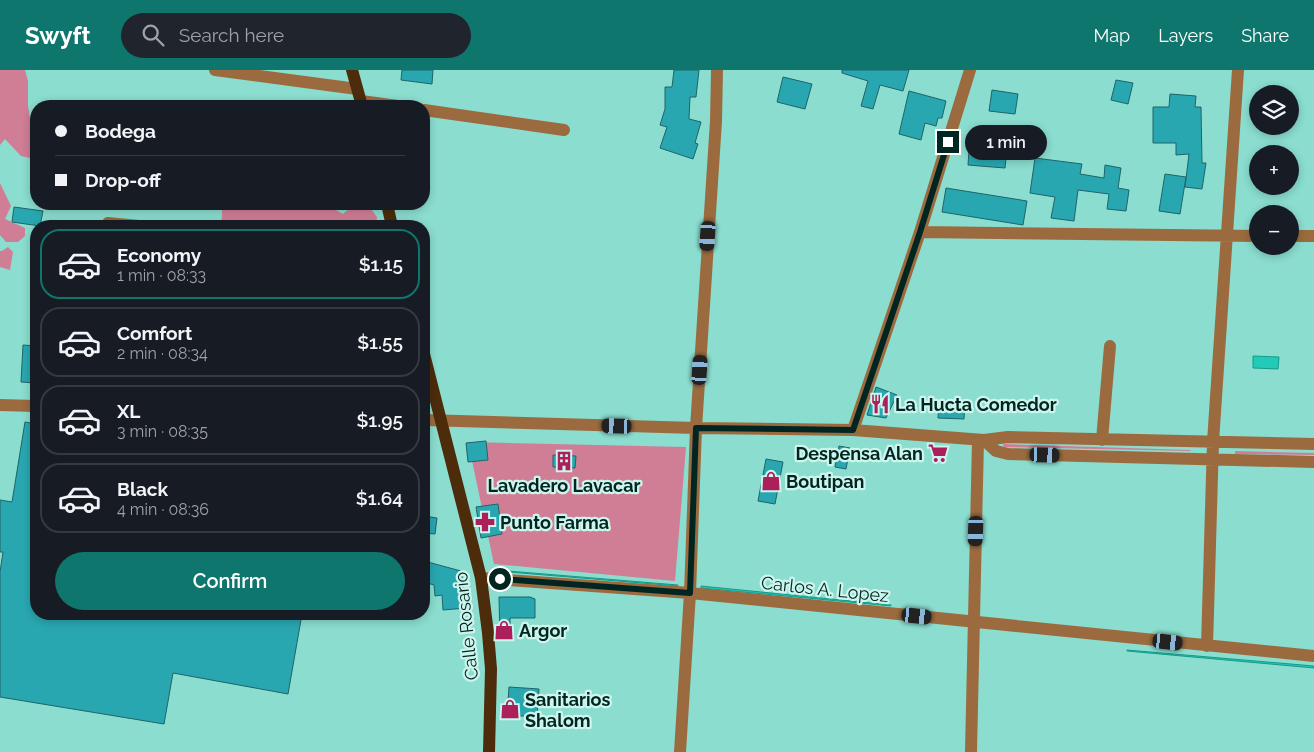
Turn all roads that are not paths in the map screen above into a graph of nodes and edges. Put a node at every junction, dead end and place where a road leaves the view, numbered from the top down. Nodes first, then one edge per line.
1 (215, 70) edge
2 (352, 70) edge
3 (717, 70) edge
4 (970, 70) edge
5 (1238, 70) edge
6 (360, 99) edge
7 (430, 111) edge
8 (564, 130) dead end
9 (920, 232) junction
10 (1227, 235) junction
11 (1249, 236) edge
12 (1299, 236) edge
13 (1314, 236) edge
14 (1110, 346) dead end
15 (430, 379) edge
16 (0, 405) edge
17 (30, 406) edge
18 (430, 420) edge
19 (440, 420) junction
20 (696, 428) junction
21 (853, 430) junction
22 (981, 440) junction
23 (1102, 440) junction
24 (1212, 442) junction
25 (1314, 444) edge
26 (1212, 460) junction
27 (1314, 462) edge
28 (482, 578) junction
29 (690, 593) junction
30 (974, 622) junction
31 (1206, 646) junction
32 (1314, 656) edge
33 (489, 752) edge
34 (680, 752) edge
35 (970, 752) edge

1 - 6 street
2 - 6 main road
3 - 20 street
4 - 9 street
5 - 10 street
7 - 8 street
9 - 10 street
9 - 21 street
10 - 11 street
10 - 24 street
12 - 13 street
14 - 23 street
15 - 19 main road, Calle Rosario
16 - 17 street
18 - 19 street
19 - 20 street
19 - 28 main road, Calle Rosario
20 - 21 street
20 - 29 street
21 - 22 street
22 - 23 street
22 - 26 street
22 - 30 street
23 - 24 street
24 - 25 street
24 - 26 street
26 - 27 street
26 - 31 street
28 - 29 street, Carlos A. Lopez
28 - 33 main road, Calle Rosario
29 - 30 street, Carlos A. Lopez
29 - 34 street
30 - 31 street, Carlos A. Lopez
30 - 35 street
31 - 32 street, Carlos A. Lopez

